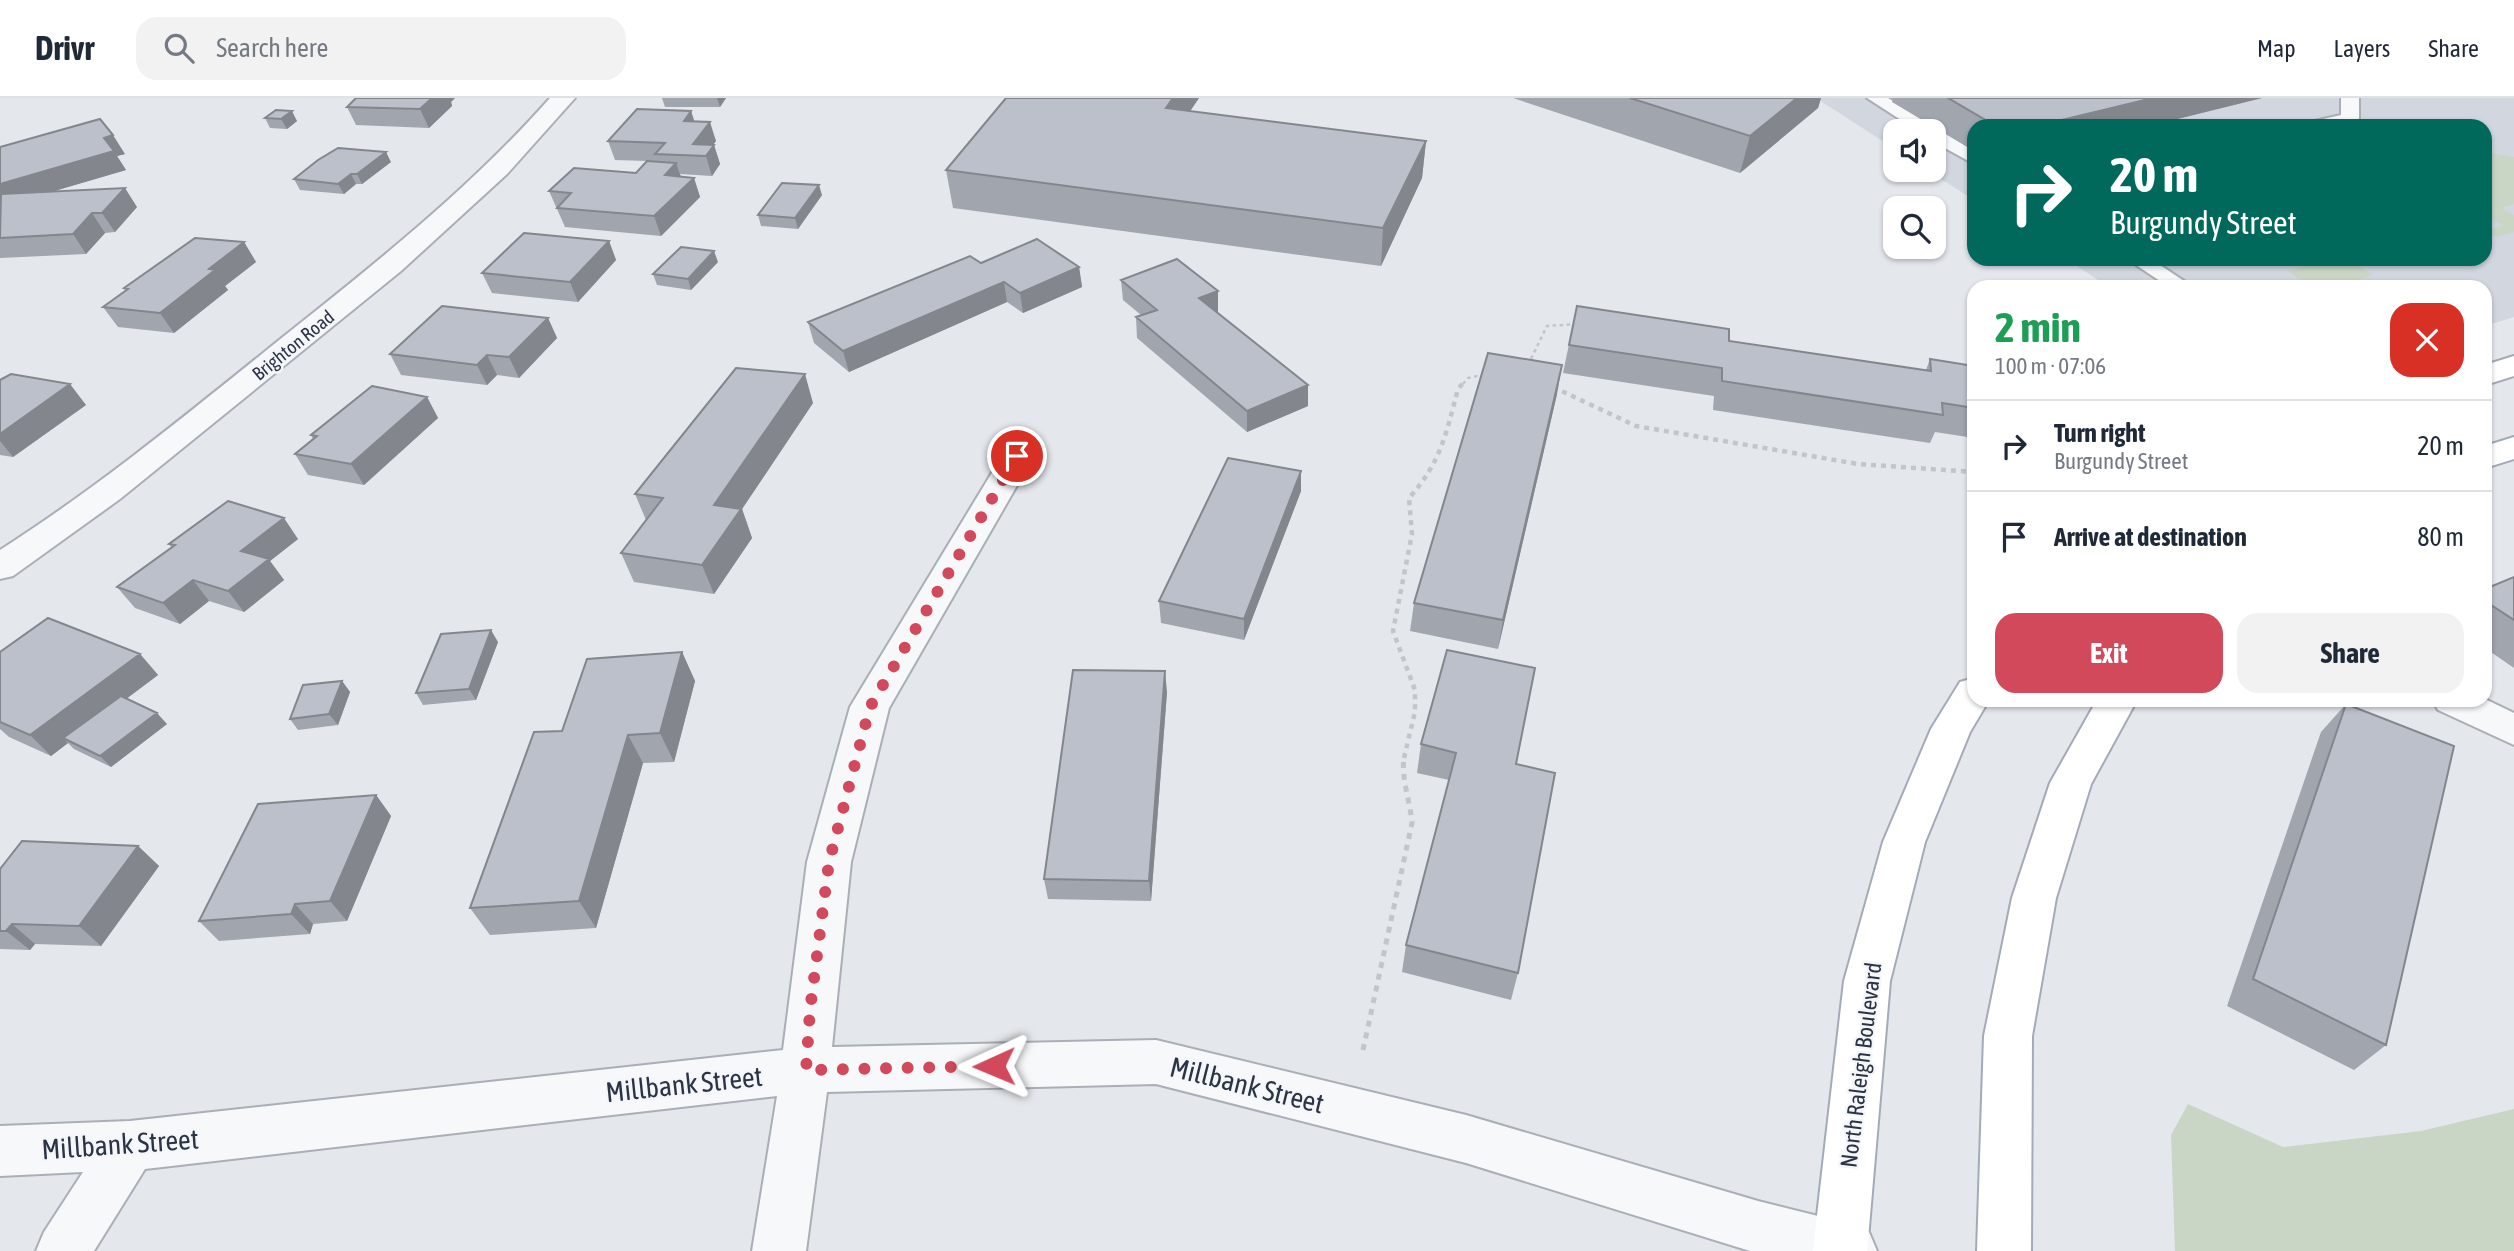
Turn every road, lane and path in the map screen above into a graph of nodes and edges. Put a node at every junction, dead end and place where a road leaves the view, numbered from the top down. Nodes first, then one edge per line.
1 (563, 98) edge
2 (1876, 98) edge
3 (2350, 98) edge
4 (1911, 119) edge
5 (2346, 119) edge
6 (1946, 141) edge
7 (1967, 154) edge
8 (2148, 266) edge
9 (2172, 280) edge
10 (1586, 325) edge
11 (2514, 365) edge
12 (1517, 371) edge
13 (1491, 373) edge
14 (2492, 373) edge
15 (1542, 383) edge
16 (2514, 447) edge
17 (2492, 455) edge
18 (1017, 456) dead end
19 (1967, 471) edge
20 (0, 567) edge
21 (1967, 703) edge
22 (2111, 707) edge
23 (2466, 707) edge
24 (2514, 730) edge
25 (1363, 1050) dead end
26 (806, 1070) junction
27 (130, 1146) junction
28 (0, 1152) edge
29 (1843, 1250) edge
30 (63, 1251) edge
31 (779, 1251) edge
32 (2004, 1251) edge

1 - 20 street, Brighton Road
2 - 4 lane
3 - 5 lane
6 - 7 lane
8 - 9 lane
10 - 12 path
11 - 14 main road
13 - 25 path
15 - 19 path
16 - 17 main road
18 - 26 street
21 - 29 main road, North Raleigh Boulevard
22 - 32 main road
23 - 24 street
26 - 27 street, Millbank Street
26 - 29 street, Millbank Street
26 - 31 street
27 - 28 street, Millbank Street
27 - 30 street

